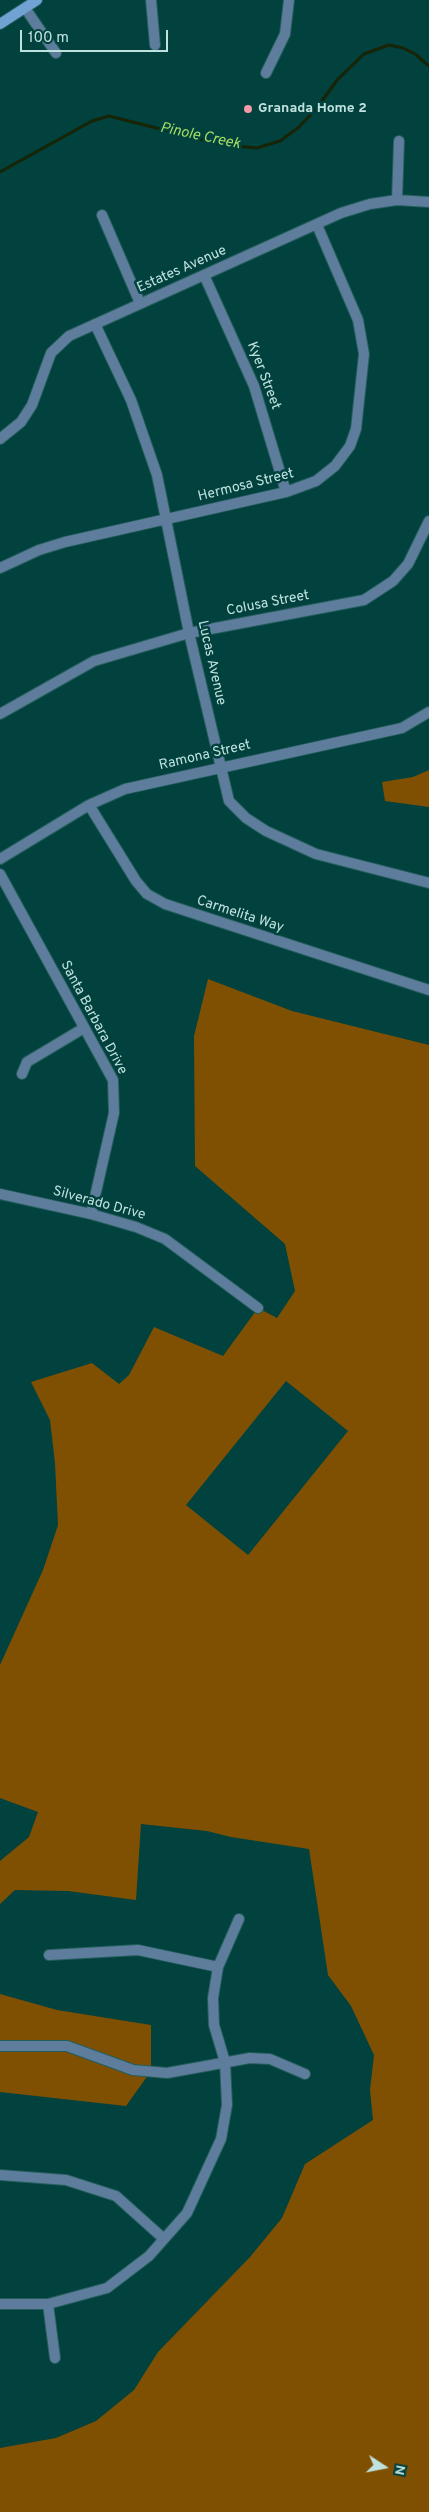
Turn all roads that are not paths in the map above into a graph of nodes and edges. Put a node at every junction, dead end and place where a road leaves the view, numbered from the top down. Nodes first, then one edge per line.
1 (37, 0) edge
2 (152, 0) edge
3 (289, 0) edge
4 (25, 8) junction
5 (0, 24) edge
6 (155, 45) dead end
7 (56, 53) dead end
8 (266, 73) dead end
9 (399, 141) dead end
10 (396, 200) junction
11 (429, 202) edge
12 (102, 215) dead end
13 (317, 225) junction
14 (204, 275) junction
15 (140, 304) junction
16 (95, 324) junction
17 (0, 439) edge
18 (286, 492) junction
19 (166, 520) junction
20 (429, 521) edge
21 (0, 568) edge
22 (190, 633) junction
23 (429, 712) edge
24 (0, 714) edge
25 (221, 766) junction
26 (89, 805) junction
27 (0, 859) edge
28 (0, 874) edge
29 (429, 883) edge
30 (429, 990) edge
31 (84, 1028) junction
32 (22, 1074) dead end
33 (0, 1194) edge
34 (91, 1214) junction
35 (258, 1308) dead end
36 (239, 1919) dead end
37 (49, 1954) dead end
38 (218, 1967) junction
39 (0, 2046) edge
40 (225, 2062) junction
41 (305, 2074) dead end
42 (0, 2175) edge
43 (164, 2239) junction
44 (0, 2304) edge
45 (48, 2304) junction
46 (55, 2358) dead end

1 - 4 main road
2 - 6 street
3 - 8 street
4 - 5 main road
4 - 7 street
9 - 10 street
10 - 11 street, Estates Avenue
10 - 13 street, Estates Avenue
12 - 15 street
13 - 14 street, Estates Avenue
13 - 18 street, Hermosa Street
14 - 15 street, Estates Avenue
14 - 18 street, Kyer Street
15 - 16 street, Estates Avenue
16 - 17 street, Estates Avenue
16 - 19 street, Lucas Avenue
18 - 19 street, Hermosa Street
19 - 21 street, Hermosa Street
19 - 22 street, Lucas Avenue
20 - 22 street, Colusa Street
22 - 24 street, Colusa Street
22 - 25 street, Lucas Avenue
23 - 25 street, Ramona Street
25 - 26 street, Ramona Street
25 - 29 street, Lucas Avenue
26 - 27 street, Ramona Street
26 - 30 street, Carmelita Way
28 - 31 street, Santa Barbara Drive
31 - 32 street
31 - 34 street, Santa Barbara Drive
33 - 34 street, Silverado Drive
34 - 35 street, Silverado Drive
36 - 38 street
37 - 38 street
38 - 40 street
39 - 40 street
40 - 41 street
40 - 43 street
42 - 43 street
43 - 45 street
44 - 45 street
45 - 46 street

